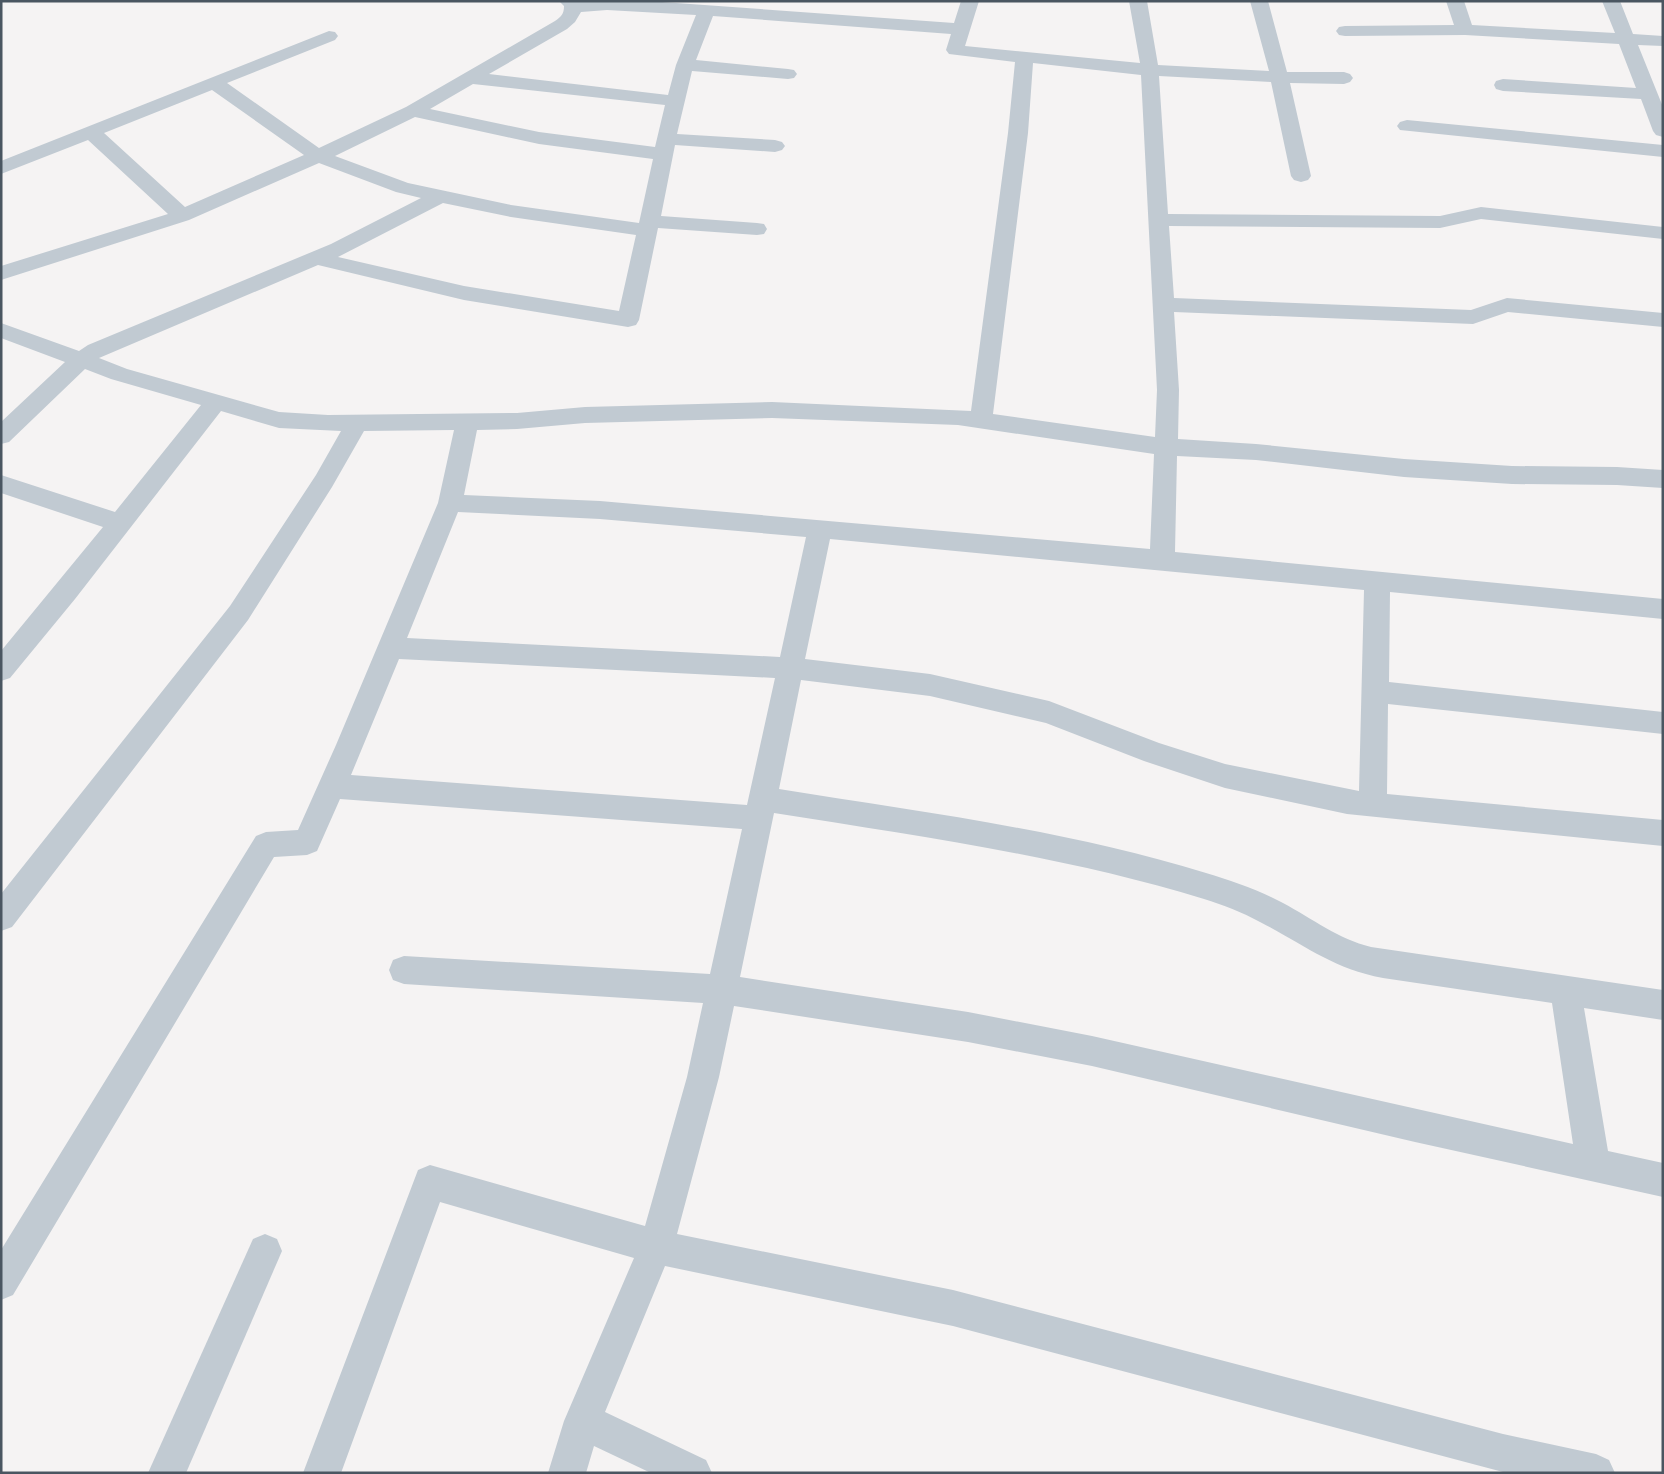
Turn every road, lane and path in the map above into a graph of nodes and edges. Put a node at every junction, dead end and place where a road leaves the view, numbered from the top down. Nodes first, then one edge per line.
1 (970, 1) edge
2 (1138, 1) edge
3 (1259, 1) edge
4 (1455, 1) edge
5 (1611, 1) edge
6 (570, 4) edge
7 (706, 11) junction
8 (961, 29) junction
9 (1465, 30) junction
10 (1345, 31) dead end
11 (329, 36) dead end
12 (1626, 38) junction
13 (1663, 41) edge
14 (1024, 57) junction
15 (685, 65) junction
16 (1150, 70) junction
17 (788, 74) dead end
18 (1279, 76) junction
19 (473, 78) junction
20 (1344, 78) dead end
21 (213, 82) junction
22 (1504, 85) dead end
23 (1648, 94) junction
24 (675, 101) junction
25 (413, 111) junction
26 (1407, 126) dead end
27 (1663, 131) edge
28 (91, 132) junction
29 (775, 146) dead end
30 (664, 147) junction
31 (1663, 151) edge
32 (318, 156) junction
33 (1, 168) edge
34 (1301, 176) dead end
35 (440, 196) junction
36 (182, 216) junction
37 (1158, 220) junction
38 (647, 226) junction
39 (757, 229) dead end
40 (1663, 233) edge
41 (316, 258) junction
42 (1, 273) edge
43 (1163, 305) junction
44 (1663, 320) edge
45 (1, 330) edge
46 (81, 360) junction
47 (215, 403) junction
48 (981, 420) junction
49 (467, 422) junction
50 (357, 423) junction
51 (1, 436) edge
52 (1166, 447) junction
53 (1663, 479) edge
54 (1, 484) edge
55 (450, 503) junction
56 (120, 523) junction
57 (820, 529) junction
58 (1162, 561) junction
59 (1376, 581) junction
60 (1663, 609) edge
61 (390, 648) junction
62 (4, 664) edge
63 (790, 668) junction
64 (1375, 692) junction
65 (1663, 723) edge
66 (332, 786) junction
67 (1373, 804) junction
68 (760, 808) junction
69 (1663, 833) edge
70 (1, 917) edge
71 (404, 970) dead end
72 (722, 989) junction
73 (1566, 991) junction
74 (1663, 1005) edge
75 (1592, 1164) junction
76 (1663, 1180) edge
77 (656, 1247) junction
78 (265, 1251) dead end
79 (1, 1283) edge
80 (583, 1421) junction
81 (1491, 1461) edge
82 (167, 1473) edge
83 (322, 1473) edge
84 (567, 1473) edge
85 (693, 1473) edge
86 (1596, 1473) edge

1 - 8 street
2 - 16 street
3 - 18 street
4 - 9 street
5 - 12 street
6 - 7 street
6 - 19 street
7 - 8 street
7 - 15 street
8 - 14 street
9 - 10 street
9 - 12 street
11 - 21 street
12 - 13 street
12 - 23 street
14 - 16 street
14 - 48 street
15 - 17 street
15 - 24 street
16 - 18 street
16 - 37 street
18 - 20 street
18 - 34 street
19 - 24 street
19 - 25 street
21 - 28 street
21 - 32 street
22 - 23 street
23 - 27 street
24 - 30 street
25 - 30 street
25 - 32 street
26 - 31 street
28 - 33 street
28 - 36 street
29 - 30 street
30 - 38 street
32 - 35 street
32 - 36 street
35 - 38 street
35 - 41 street
36 - 42 street
37 - 40 street
37 - 43 street
38 - 39 street
38 - 41 street
41 - 46 street
43 - 44 street
43 - 52 street
45 - 46 street
46 - 47 street
46 - 51 street
47 - 50 street
47 - 56 street
48 - 49 street
48 - 52 street
49 - 50 street
49 - 55 street
50 - 70 street
52 - 53 street
52 - 58 street
54 - 56 street
55 - 57 street
55 - 61 street
56 - 62 street
57 - 58 street
57 - 63 street
58 - 59 street
59 - 60 street
59 - 64 street
61 - 63 street
61 - 66 street
63 - 67 street
63 - 68 street
64 - 65 street
64 - 67 street
66 - 68 street
66 - 79 street
67 - 69 street
68 - 72 street
68 - 73 street
71 - 72 street
72 - 75 street
72 - 77 street
73 - 74 street
73 - 75 street
75 - 76 street
77 - 80 street
77 - 81 street
77 - 83 street
78 - 82 street
80 - 84 street
80 - 85 street
81 - 86 street

